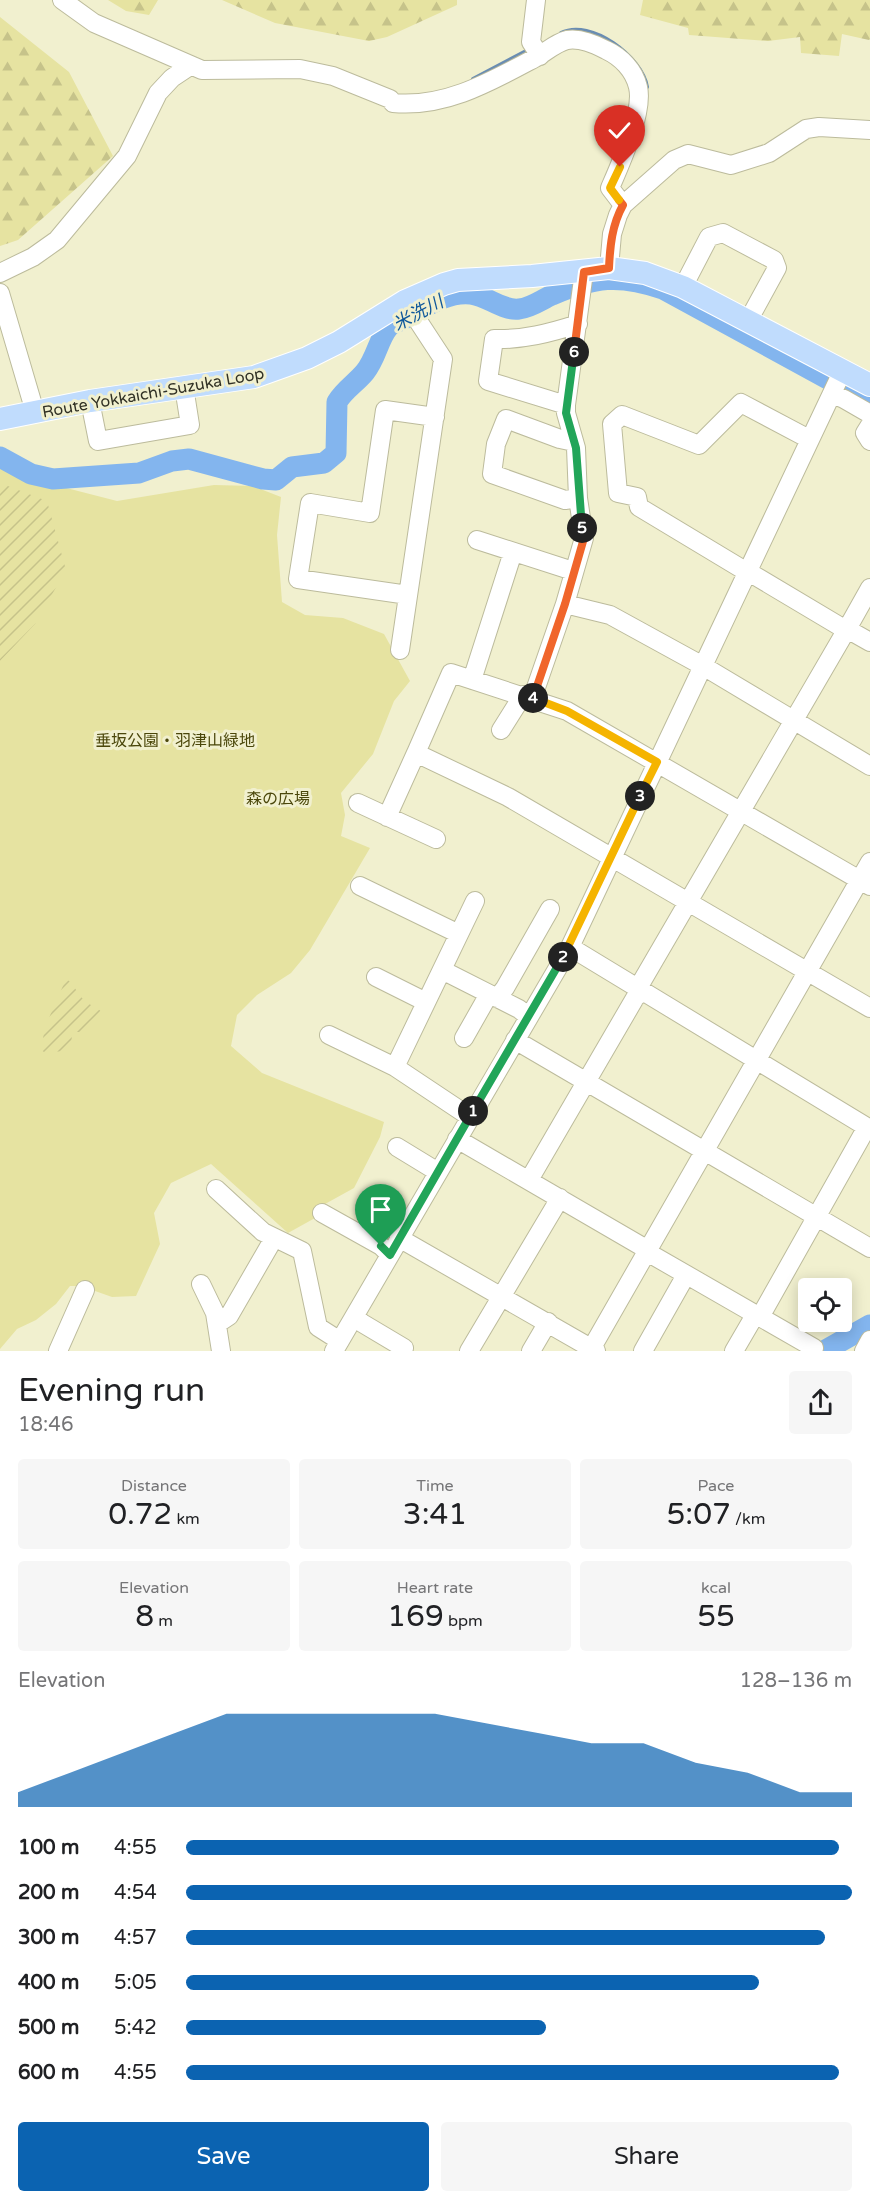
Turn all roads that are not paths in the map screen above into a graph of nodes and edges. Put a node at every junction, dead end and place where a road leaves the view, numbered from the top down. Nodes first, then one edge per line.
1 (62, 0) edge
2 (536, 0) edge
3 (536, 51) junction
4 (190, 66) junction
5 (870, 130) edge
6 (619, 199) junction
7 (599, 270) junction
8 (0, 273) edge
9 (683, 287) junction
10 (0, 293) edge
11 (406, 303) junction
12 (748, 321) junction
13 (578, 324) junction
14 (5, 327) edge
15 (842, 372) junction
16 (870, 385) edge
17 (184, 387) junction
18 (832, 393) junction
19 (90, 401) junction
20 (566, 405) junction
21 (35, 412) junction
22 (870, 414) edge
23 (435, 417) junction
24 (0, 419) edge
25 (870, 425) edge
26 (809, 439) junction
27 (574, 441) junction
28 (870, 441) edge
29 (578, 498) junction
30 (477, 540) dead end
31 (513, 552) junction
32 (747, 571) junction
33 (573, 572) junction
34 (870, 588) edge
35 (408, 595) junction
36 (565, 604) junction
37 (847, 629) junction
38 (870, 642) edge
39 (399, 650) dead end
40 (703, 666) junction
41 (472, 680) junction
42 (528, 697) junction
43 (795, 720) junction
44 (501, 730) dead end
45 (416, 753) junction
46 (657, 762) junction
47 (870, 766) edge
48 (358, 803) dead end
49 (742, 812) junction
50 (387, 817) junction
51 (436, 839) dead end
52 (611, 856) junction
53 (870, 862) edge
54 (866, 883) edge
55 (360, 886) dead end
56 (475, 901) dead end
57 (689, 902) junction
58 (550, 909) dead end
59 (459, 934) junction
60 (570, 947) junction
61 (442, 970) junction
62 (808, 971) junction
63 (376, 977) dead end
64 (640, 989) junction
65 (493, 996) junction
66 (426, 1002) junction
67 (870, 1008) edge
68 (529, 1017) junction
69 (329, 1035) dead end
70 (464, 1038) dead end
71 (515, 1040) junction
72 (757, 1060) junction
73 (395, 1067) junction
74 (585, 1082) junction
75 (470, 1117) junction
76 (869, 1128) edge
77 (457, 1139) junction
78 (397, 1147) dead end
79 (704, 1152) junction
80 (438, 1172) junction
81 (529, 1180) junction
82 (216, 1189) dead end
83 (560, 1198) junction
84 (322, 1213) dead end
85 (817, 1216) junction
86 (274, 1238) junction
87 (399, 1238) junction
88 (870, 1248) edge
89 (647, 1251) junction
90 (390, 1255) junction
91 (686, 1275) junction
92 (201, 1284) dead end
93 (85, 1290) dead end
94 (502, 1296) junction
95 (355, 1316) junction
96 (757, 1316) junction
97 (548, 1322) junction
98 (217, 1324) junction
99 (870, 1340) edge
100 (337, 1346) edge
101 (404, 1348) dead end
102 (814, 1348) dead end
103 (593, 1350) edge
104 (58, 1351) edge
105 (221, 1351) edge
106 (469, 1351) edge
107 (531, 1351) edge
108 (643, 1351) edge
109 (734, 1351) edge
110 (864, 1351) edge

1 - 4 street
2 - 3 street
3 - 4 street
3 - 6 street
4 - 8 street
5 - 6 street
6 - 7 street
7 - 9 main road, Route Yokkaichi-Suzuka Loop
7 - 11 main road, Route Yokkaichi-Suzuka Loop
7 - 13 street
9 - 12 main road, Route Yokkaichi-Suzuka Loop
9 - 12 street
10 - 14 street
11 - 17 main road, Route Yokkaichi-Suzuka Loop
11 - 23 street
12 - 15 main road, Route Yokkaichi-Suzuka Loop
13 - 20 street
13 - 20 street
14 - 21 street
15 - 16 main road, Route Yokkaichi-Suzuka Loop
15 - 18 street
17 - 19 main road, Route Yokkaichi-Suzuka Loop
17 - 19 street
18 - 22 street
18 - 26 street
19 - 21 main road, Route Yokkaichi-Suzuka Loop
20 - 27 street
21 - 24 main road, Route Yokkaichi-Suzuka Loop
23 - 35 street
23 - 35 street
25 - 28 street
26 - 32 street
26 - 32 street
27 - 29 street
27 - 29 street
29 - 33 street
30 - 31 street
31 - 33 street
31 - 41 street
32 - 37 street
32 - 40 street
33 - 36 street
34 - 37 street
35 - 39 street
36 - 40 street
36 - 42 street
37 - 38 street
37 - 43 street
40 - 43 street
40 - 46 street
41 - 42 street
41 - 45 street
42 - 44 street
42 - 46 street
43 - 47 street
43 - 49 street
45 - 50 street
45 - 52 street
46 - 49 street
46 - 52 street
48 - 50 street
49 - 54 street
49 - 57 street
50 - 51 street
52 - 57 street
52 - 60 street
53 - 54 street
54 - 62 street
55 - 59 street
56 - 59 street
57 - 62 street
57 - 64 street
58 - 65 street
59 - 61 street
60 - 64 street
60 - 68 street
61 - 65 street
61 - 66 street
62 - 67 street
62 - 72 street
63 - 66 street
64 - 72 street
64 - 74 street
65 - 68 street
65 - 70 street
66 - 73 street
68 - 71 street
69 - 73 street
71 - 74 street
71 - 75 street
72 - 76 street
72 - 79 street
73 - 75 street
74 - 79 street
74 - 81 street
75 - 77 street
76 - 85 street
77 - 80 street
77 - 81 street
78 - 80 street
79 - 85 street
79 - 89 street
80 - 87 street
81 - 83 street
82 - 86 street
83 - 89 street
83 - 94 street
84 - 90 street
85 - 88 street
85 - 96 street
86 - 98 street
86 - 100 street
87 - 90 street
87 - 94 street
89 - 91 street
89 - 103 street
90 - 95 street
91 - 96 street
91 - 108 street
92 - 98 street
93 - 104 street
94 - 97 street
94 - 106 street
95 - 100 street
95 - 101 street
96 - 102 street
96 - 109 street
97 - 103 street
97 - 107 street
98 - 105 street
99 - 110 street

